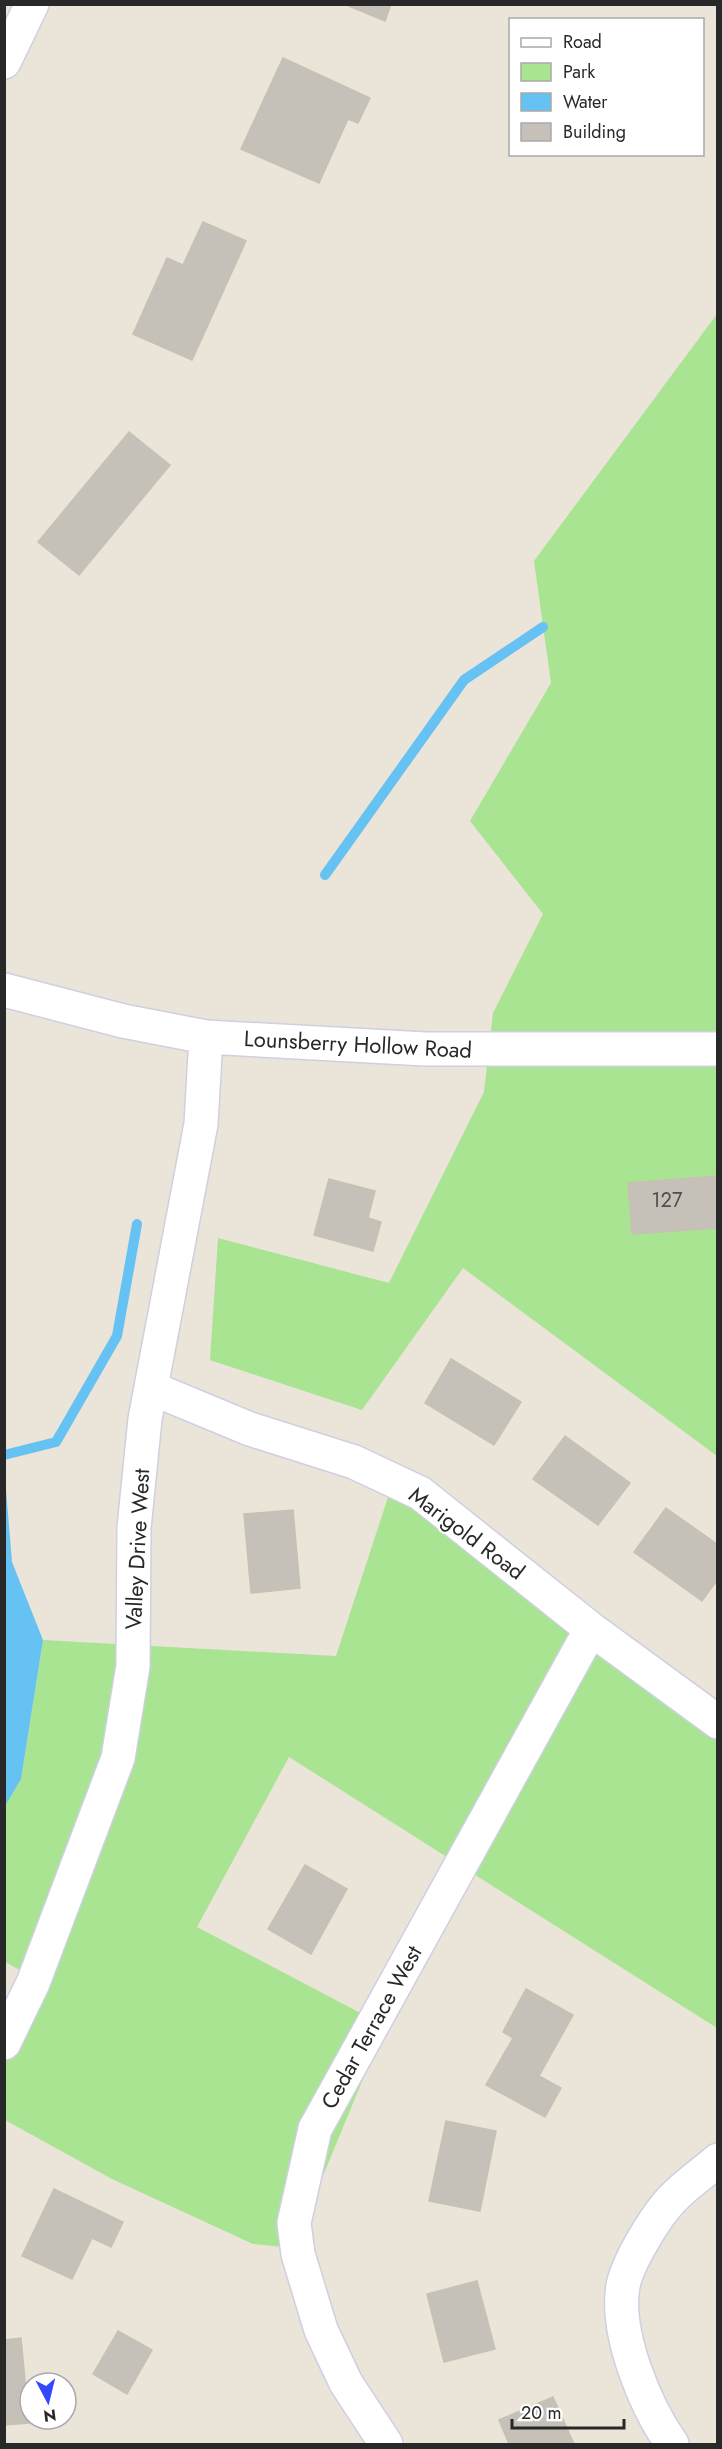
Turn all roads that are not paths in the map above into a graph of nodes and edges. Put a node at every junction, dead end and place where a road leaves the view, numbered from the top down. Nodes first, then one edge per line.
1 (32, 4) edge
2 (4, 62) edge
3 (4, 990) edge
4 (206, 1037) junction
5 (717, 1049) edge
6 (151, 1388) junction
7 (591, 1629) junction
8 (717, 1722) edge
9 (4, 2043) edge
10 (717, 2160) edge
11 (386, 2445) edge
12 (672, 2445) edge

1 - 2 street
3 - 4 street, Lounsberry Hollow Road
4 - 5 street, Lounsberry Hollow Road
4 - 6 street, Valley Drive West
6 - 7 street, Marigold Road
6 - 9 street, Valley Drive West
7 - 8 street, Marigold Road
7 - 11 street, Cedar Terrace West
10 - 12 street

